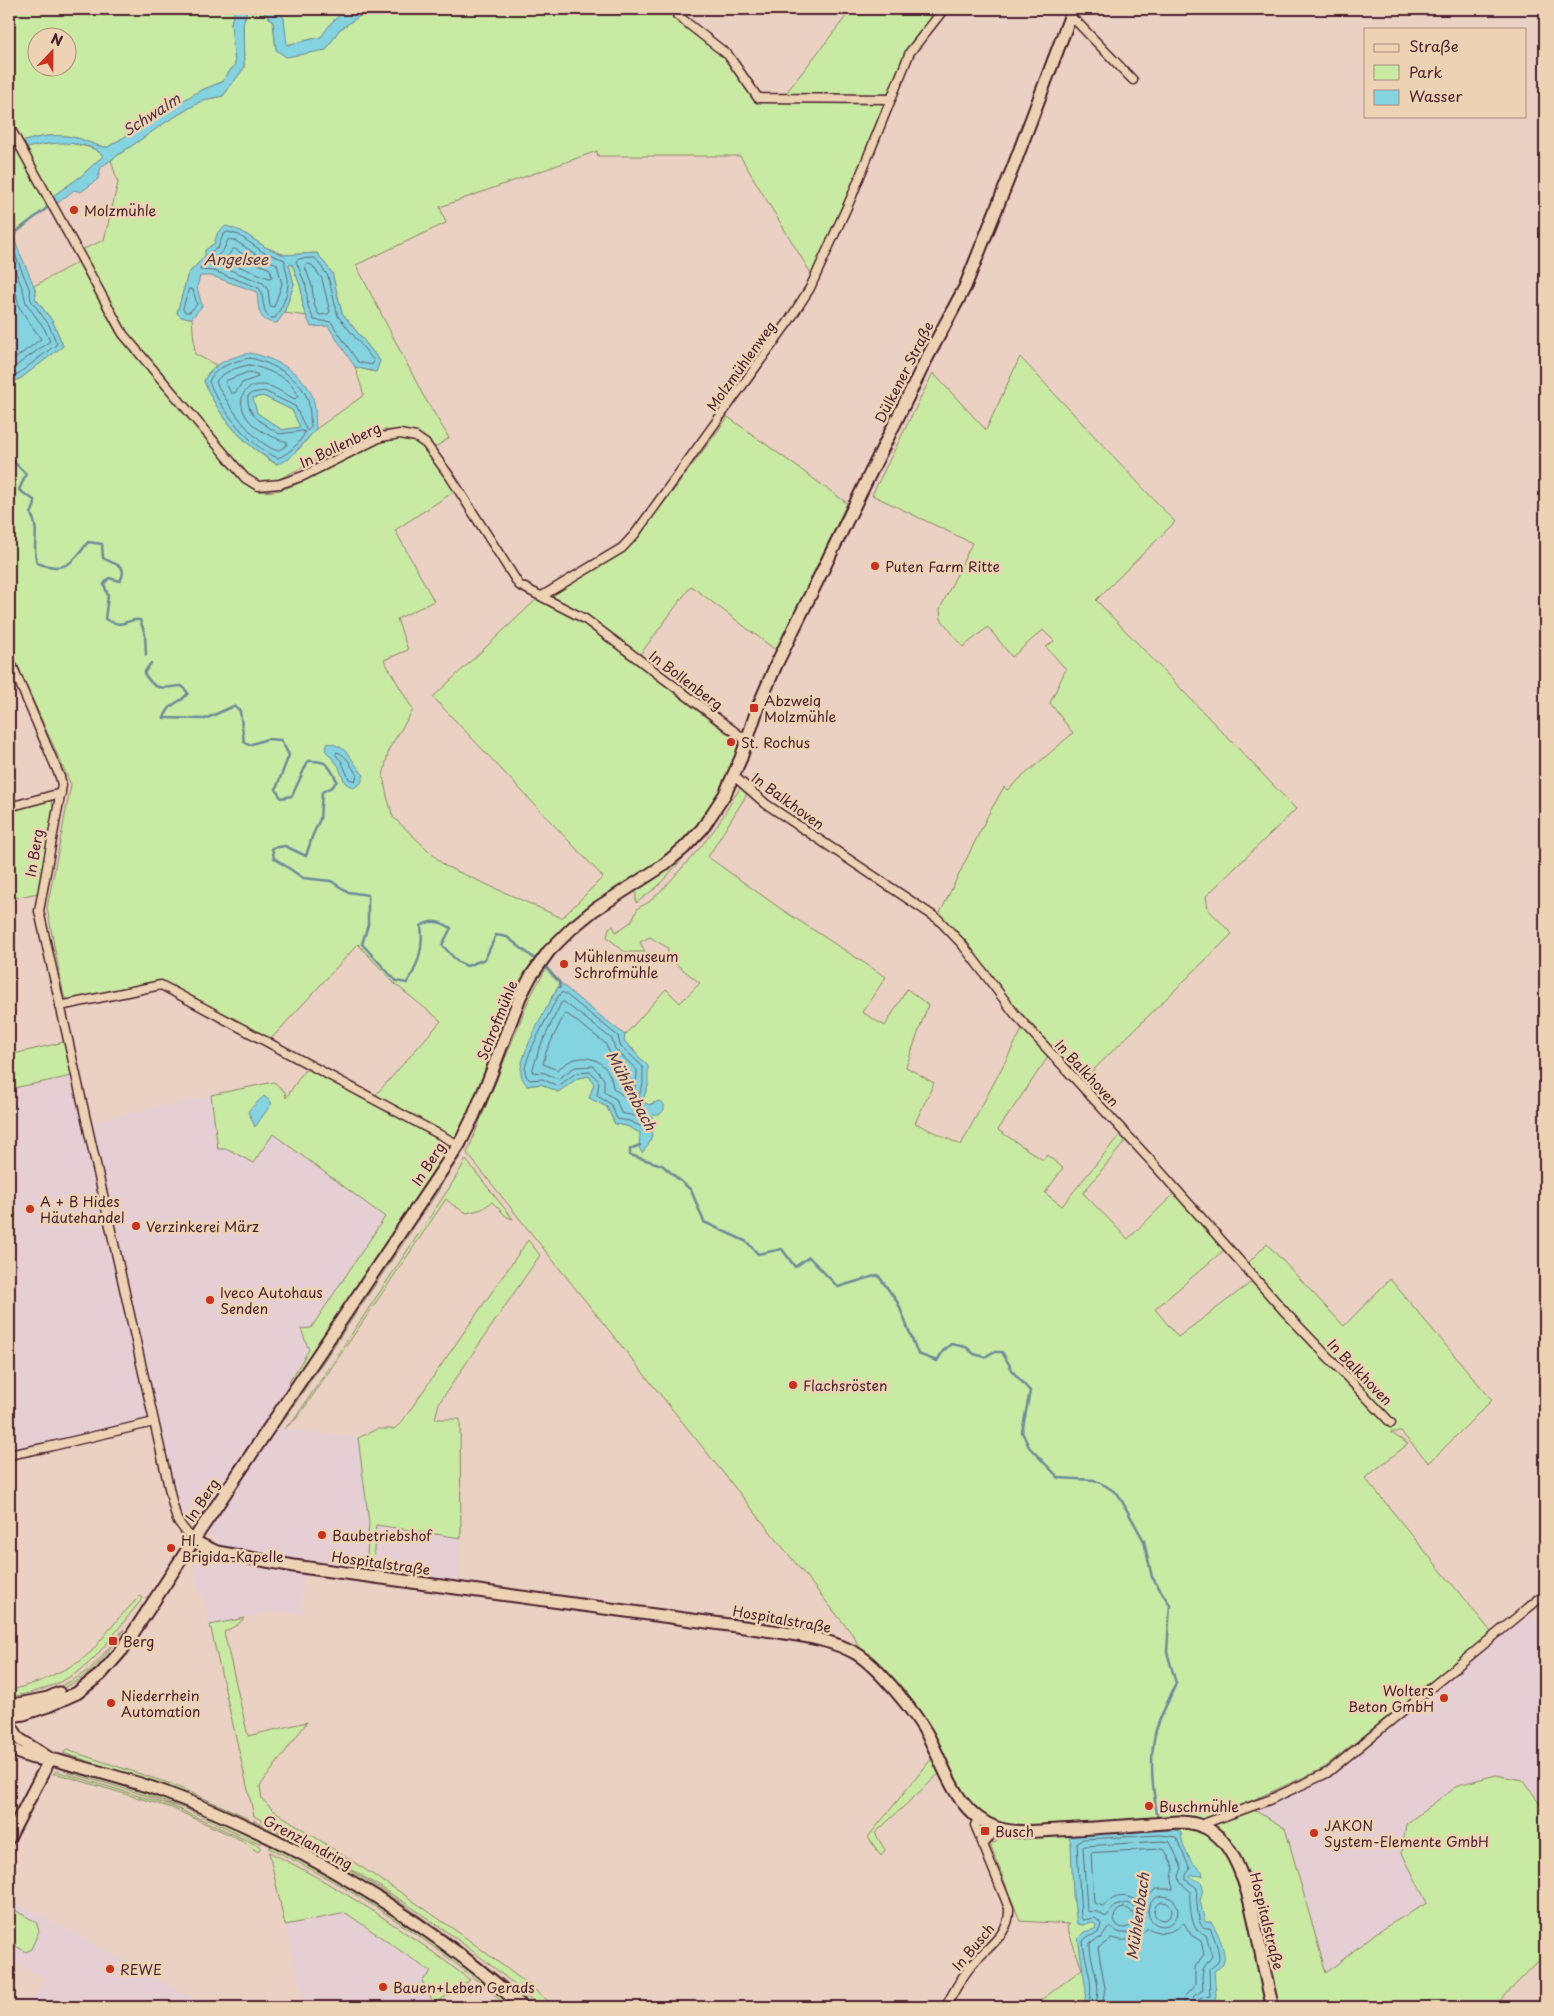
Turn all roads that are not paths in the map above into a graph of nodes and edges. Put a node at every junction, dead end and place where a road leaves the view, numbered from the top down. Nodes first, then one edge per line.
1 (944, 9) edge
2 (1072, 14) edge
3 (677, 15) dead end
4 (1133, 80) dead end
5 (890, 99) junction
6 (9, 126) edge
7 (542, 596) junction
8 (9, 658) edge
9 (747, 741) junction
10 (734, 776) junction
11 (60, 793) junction
12 (9, 808) edge
13 (60, 1006) junction
14 (459, 1145) junction
15 (154, 1422) junction
16 (1392, 1423) dead end
17 (9, 1454) edge
18 (193, 1541) junction
19 (1539, 1599) dead end
20 (144, 1615) junction
21 (9, 1706) edge
22 (9, 1716) edge
23 (9, 1724) edge
24 (9, 1747) edge
25 (50, 1759) junction
26 (979, 1818) junction
27 (1200, 1825) junction
28 (997, 1828) junction
29 (9, 1838) edge
30 (983, 1845) junction
31 (523, 2007) edge
32 (946, 2007) edge
33 (1273, 2007) edge

1 - 5 street, Molzmühlenweg
2 - 4 street
2 - 9 main road, Dülkener Straße
3 - 5 street
5 - 7 street, Molzmühlenweg
6 - 7 street, In Bollenberg
7 - 9 street, In Bollenberg
8 - 11 street, In Berg
9 - 10 main road, Dülkener Straße
10 - 14 main road, Schrofmühle
10 - 16 street, In Balkhoven
11 - 12 street
11 - 13 street, In Berg
13 - 14 street, In Berg
13 - 15 street, In Berg
14 - 18 main road, In Berg
15 - 17 street
15 - 18 street, In Berg
18 - 20 main road, In Berg
18 - 26 main road, Hospitalstraße
19 - 27 street
20 - 21 main road, In Berg
20 - 22 main road, In Berg
23 - 25 main road, Grenzlandring
24 - 25 main road, Grenzlandring
25 - 29 main road
25 - 31 main road, Grenzlandring
26 - 28 main road, Hospitalstraße
26 - 30 street, In Busch
27 - 28 main road, Hospitalstraße
27 - 33 main road, Hospitalstraße
28 - 30 street
30 - 32 street, In Busch

